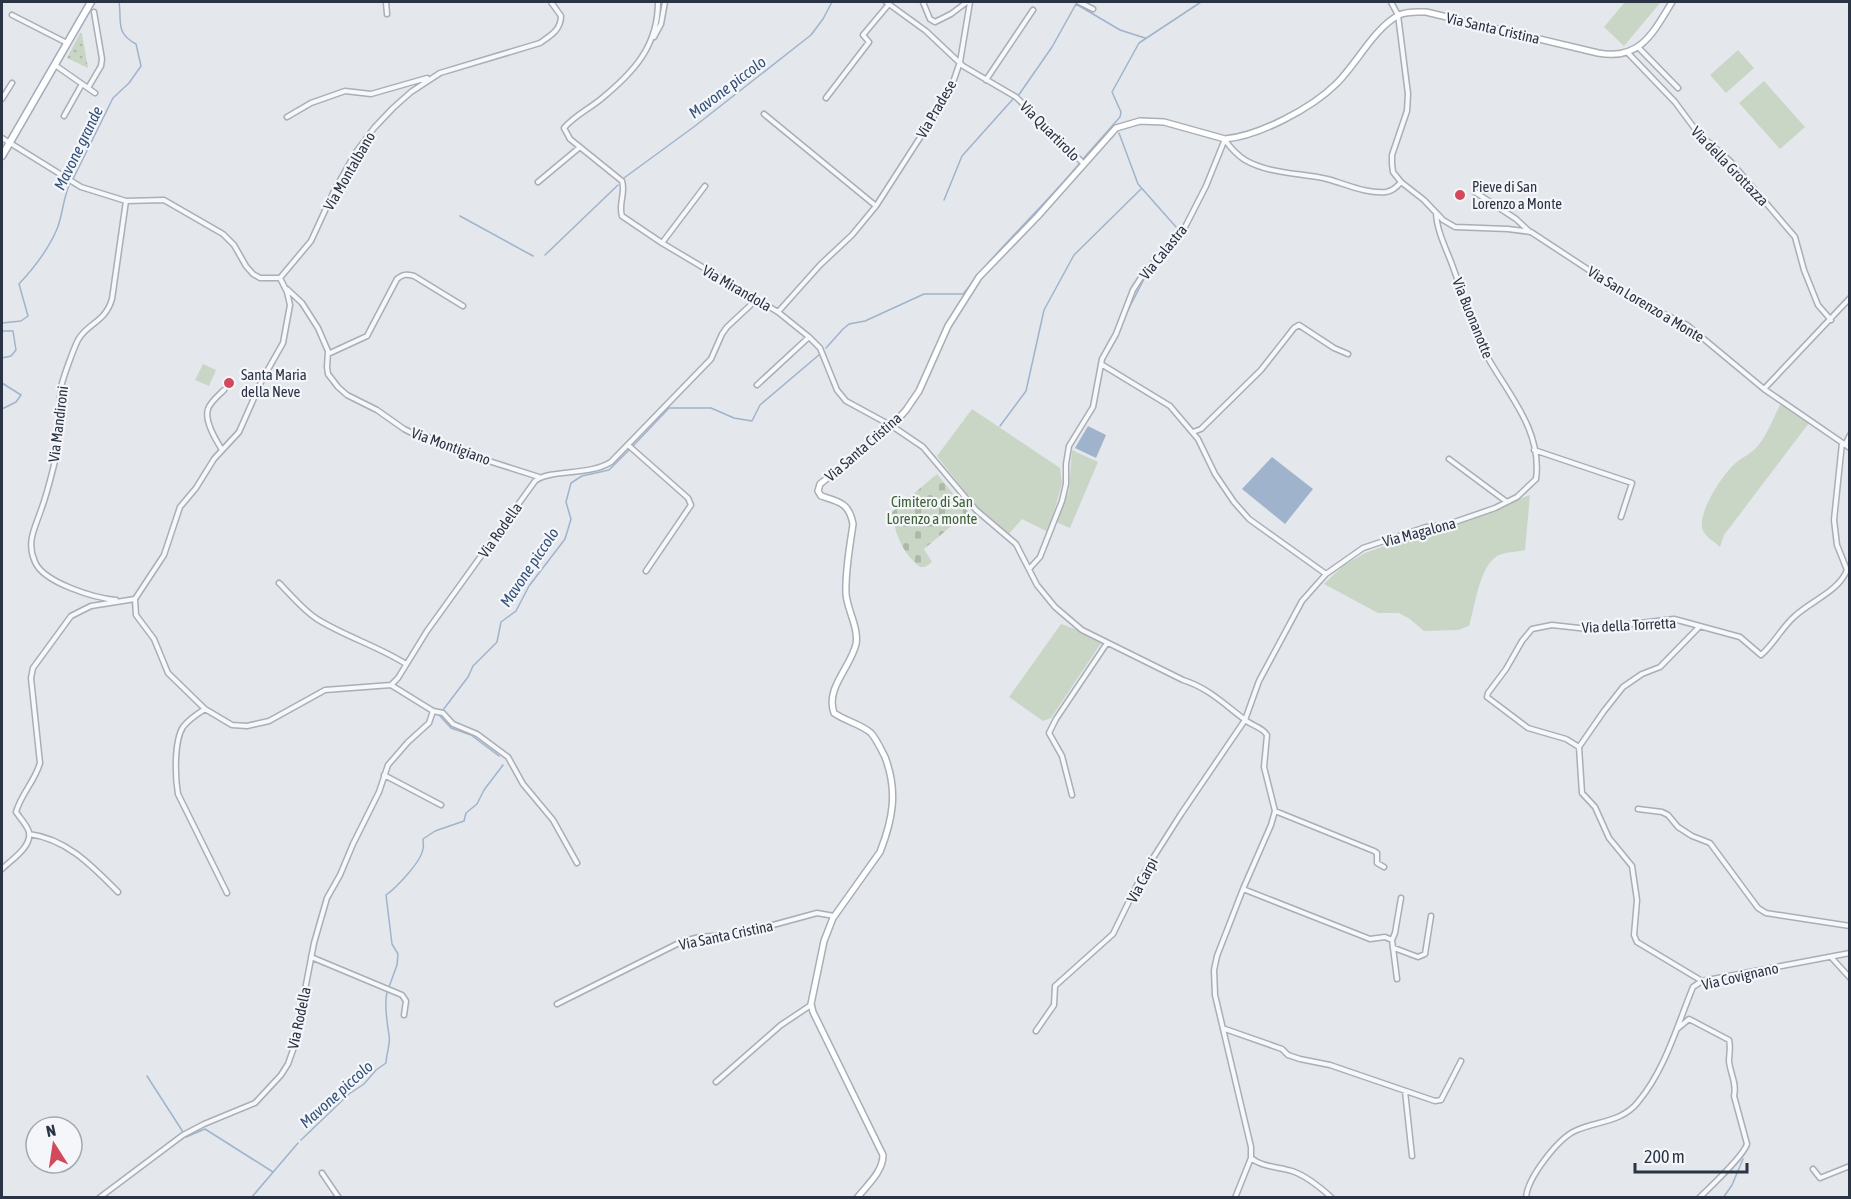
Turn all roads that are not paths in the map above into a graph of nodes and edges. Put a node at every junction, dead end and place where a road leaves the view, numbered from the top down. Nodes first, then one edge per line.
1 (91, 2) edge
2 (386, 2) edge
3 (551, 2) edge
4 (658, 2) edge
5 (665, 2) edge
6 (923, 2) edge
7 (968, 2) edge
8 (1079, 2) edge
9 (1391, 2) edge
10 (1672, 2) edge
11 (887, 3) edge
12 (1093, 9) dead end
13 (1033, 10) dead end
14 (94, 12) dead end
15 (387, 14) dead end
16 (12, 15) dead end
17 (1398, 15) junction
18 (654, 37) junction
19 (68, 43) junction
20 (1638, 47) junction
21 (1628, 53) junction
22 (960, 62) junction
23 (54, 67) junction
24 (434, 76) junction
25 (986, 80) junction
26 (12, 83) dead end
27 (82, 84) junction
28 (88, 88) junction
29 (1678, 88) dead end
30 (95, 93) dead end
31 (826, 98) dead end
32 (2, 99) edge
33 (764, 114) dead end
34 (64, 116) dead end
35 (287, 117) dead end
36 (2, 138) edge
37 (1225, 139) junction
38 (10, 142) junction
39 (580, 147) junction
40 (2, 156) edge
41 (1084, 164) junction
42 (538, 182) dead end
43 (1401, 182) junction
44 (705, 186) dead end
45 (1475, 192) dead end
46 (126, 201) junction
47 (876, 206) junction
48 (1436, 213) junction
49 (1531, 232) junction
50 (662, 243) junction
51 (280, 278) junction
52 (284, 287) junction
53 (1850, 298) edge
54 (756, 300) junction
55 (464, 306) dead end
56 (778, 312) junction
57 (1831, 320) junction
58 (809, 337) junction
59 (328, 354) junction
60 (1348, 354) dead end
61 (1101, 364) junction
62 (757, 385) dead end
63 (1764, 389) junction
64 (224, 390) dead end
65 (892, 426) junction
66 (1193, 432) junction
67 (1850, 435) edge
68 (628, 445) junction
69 (1846, 445) edge
70 (222, 450) junction
71 (1534, 450) junction
72 (1449, 459) dead end
73 (539, 477) junction
74 (1536, 479) joint
75 (1507, 502) junction
76 (1621, 517) dead end
77 (1030, 568) junction
78 (646, 571) dead end
79 (1326, 574) junction
80 (279, 583) dead end
81 (99, 598) junction
82 (135, 599) junction
83 (123, 601) junction
84 (99, 605) junction
85 (1699, 627) junction
86 (1107, 643) junction
87 (406, 664) junction
88 (391, 685) junction
89 (205, 709) junction
90 (433, 711) junction
91 (1245, 720) junction
92 (1579, 747) junction
93 (384, 775) junction
94 (1072, 795) dead end
95 (441, 805) dead end
96 (1638, 809) dead end
97 (1275, 812) junction
98 (29, 834) junction
99 (577, 863) dead end
100 (1384, 867) dead end
101 (2, 869) edge
102 (1243, 889) junction
103 (118, 892) dead end
104 (227, 894) dead end
105 (1401, 898) dead end
106 (835, 916) junction
107 (1431, 916) dead end
108 (1850, 926) edge
109 (1392, 940) junction
110 (1394, 947) junction
111 (1850, 953) edge
112 (310, 957) junction
113 (1831, 957) junction
114 (1850, 978) edge
115 (1397, 979) dead end
116 (1702, 981) junction
117 (557, 1004) dead end
118 (811, 1005) junction
119 (404, 1015) dead end
120 (1224, 1029) junction
121 (1676, 1029) junction
122 (1036, 1031) dead end
123 (1461, 1061) dead end
124 (716, 1082) dead end
125 (1405, 1091) junction
126 (1412, 1156) dead end
127 (1251, 1158) junction
128 (1850, 1166) edge
129 (1813, 1168) dead end
130 (322, 1173) dead end
131 (99, 1197) edge
132 (339, 1197) edge
133 (857, 1197) edge
134 (1235, 1197) edge
135 (1332, 1197) edge
136 (1526, 1197) edge
137 (1699, 1197) edge

1 - 19 main road
2 - 15 street
3 - 24 street, Via Montalbano
4 - 18 street, Via Mirandola
5 - 18 street
6 - 7 street, Via Pradese
7 - 22 street, Via Pradese
8 - 12 street
9 - 17 street
10 - 20 street
11 - 22 street, Via Quartirolo
11 - 31 street, Via Quartirolo
13 - 25 street
14 - 28 street
16 - 19 street
17 - 21 street, Via Santa Cristina
17 - 37 street
17 - 43 street
18 - 39 street, Via Mirandola
19 - 23 main road
20 - 21 street
20 - 29 street
21 - 57 street, Via della Grottazza
22 - 25 street, Via Quartirolo
22 - 47 street, Via Pradese
23 - 27 street
23 - 38 main road
24 - 35 street, Via Montalbano
24 - 51 street, Via Montalbano
25 - 41 street, Via Quartirolo
26 - 32 street
27 - 28 street
27 - 34 street
28 - 30 street
33 - 47 street
36 - 38 street
37 - 41 street, Via Santa Cristina
37 - 43 street, Via Santa Cristina
37 - 61 street, Via Calastra
38 - 40 main road
38 - 46 street
39 - 42 street
39 - 50 street, Via Mirandola
41 - 65 street, Via Santa Cristina
43 - 48 street, Via San Lorenzo a Monte
44 - 50 street
45 - 49 street, Via San Lorenzo a Monte
46 - 51 street
46 - 81 street, Via Mandironi
47 - 56 street, Via Pradese
48 - 49 street, Via San Lorenzo a Monte
48 - 71 street, Via Buonanotte
49 - 63 street, Via San Lorenzo a Monte
50 - 54 street, Via Mirandola
51 - 52 street
52 - 59 street, Via Montigiano
52 - 70 street
53 - 57 street
54 - 56 street, Via Mirandola
54 - 68 street
55 - 59 street
56 - 58 street, Via Mirandola
57 - 63 street
58 - 62 street
58 - 65 street, Via Mirandola
59 - 73 street, Via Montigiano
60 - 66 street
61 - 66 street
61 - 77 street, Via Calastra
63 - 69 street, Via San Lorenzo a Monte
64 - 70 street
65 - 77 street
65 - 106 street, Via Santa Cristina
66 - 79 street
67 - 69 street
68 - 73 street
68 - 78 street
69 - 85 street, Via della Torretta
70 - 82 street
71 - 74 street, Via Buonanotte
71 - 76 street
72 - 75 street
73 - 87 street, Via Rodella
74 - 75 street, Via Magalona
75 - 79 street, Via Magalona
77 - 86 street
79 - 91 street, Via Magalona
80 - 87 street
81 - 83 street, Via Mandironi
81 - 84 street
82 - 83 street
82 - 89 street
83 - 84 street
84 - 98 street
85 - 92 street, Via della Torretta
85 - 92 street, Via della Torretta
86 - 91 street
86 - 94 street
87 - 88 street, Via Rodella
88 - 89 street
88 - 90 street
89 - 104 street
90 - 93 street, Via Rodella
90 - 99 street
91 - 97 street
91 - 122 street, Via Carpi
92 - 116 street
93 - 95 street
93 - 112 street, Via Rodella
96 - 108 street
97 - 100 street
97 - 102 street
98 - 101 street
98 - 103 street
102 - 109 street
102 - 120 street
105 - 109 street
106 - 117 street, Via Santa Cristina
106 - 118 street, Via Santa Cristina
107 - 110 street
109 - 110 street
110 - 115 street
111 - 113 street, Via Covignano
112 - 119 street
112 - 131 street, Via Rodella
113 - 114 street
113 - 116 street, Via Covignano
116 - 121 street, Via Covignano
118 - 124 street
118 - 133 street
120 - 125 street
120 - 127 street
121 - 136 street, Via Covignano
121 - 137 street
123 - 125 street
125 - 126 street
127 - 134 street
127 - 135 street
128 - 129 street
130 - 132 street

